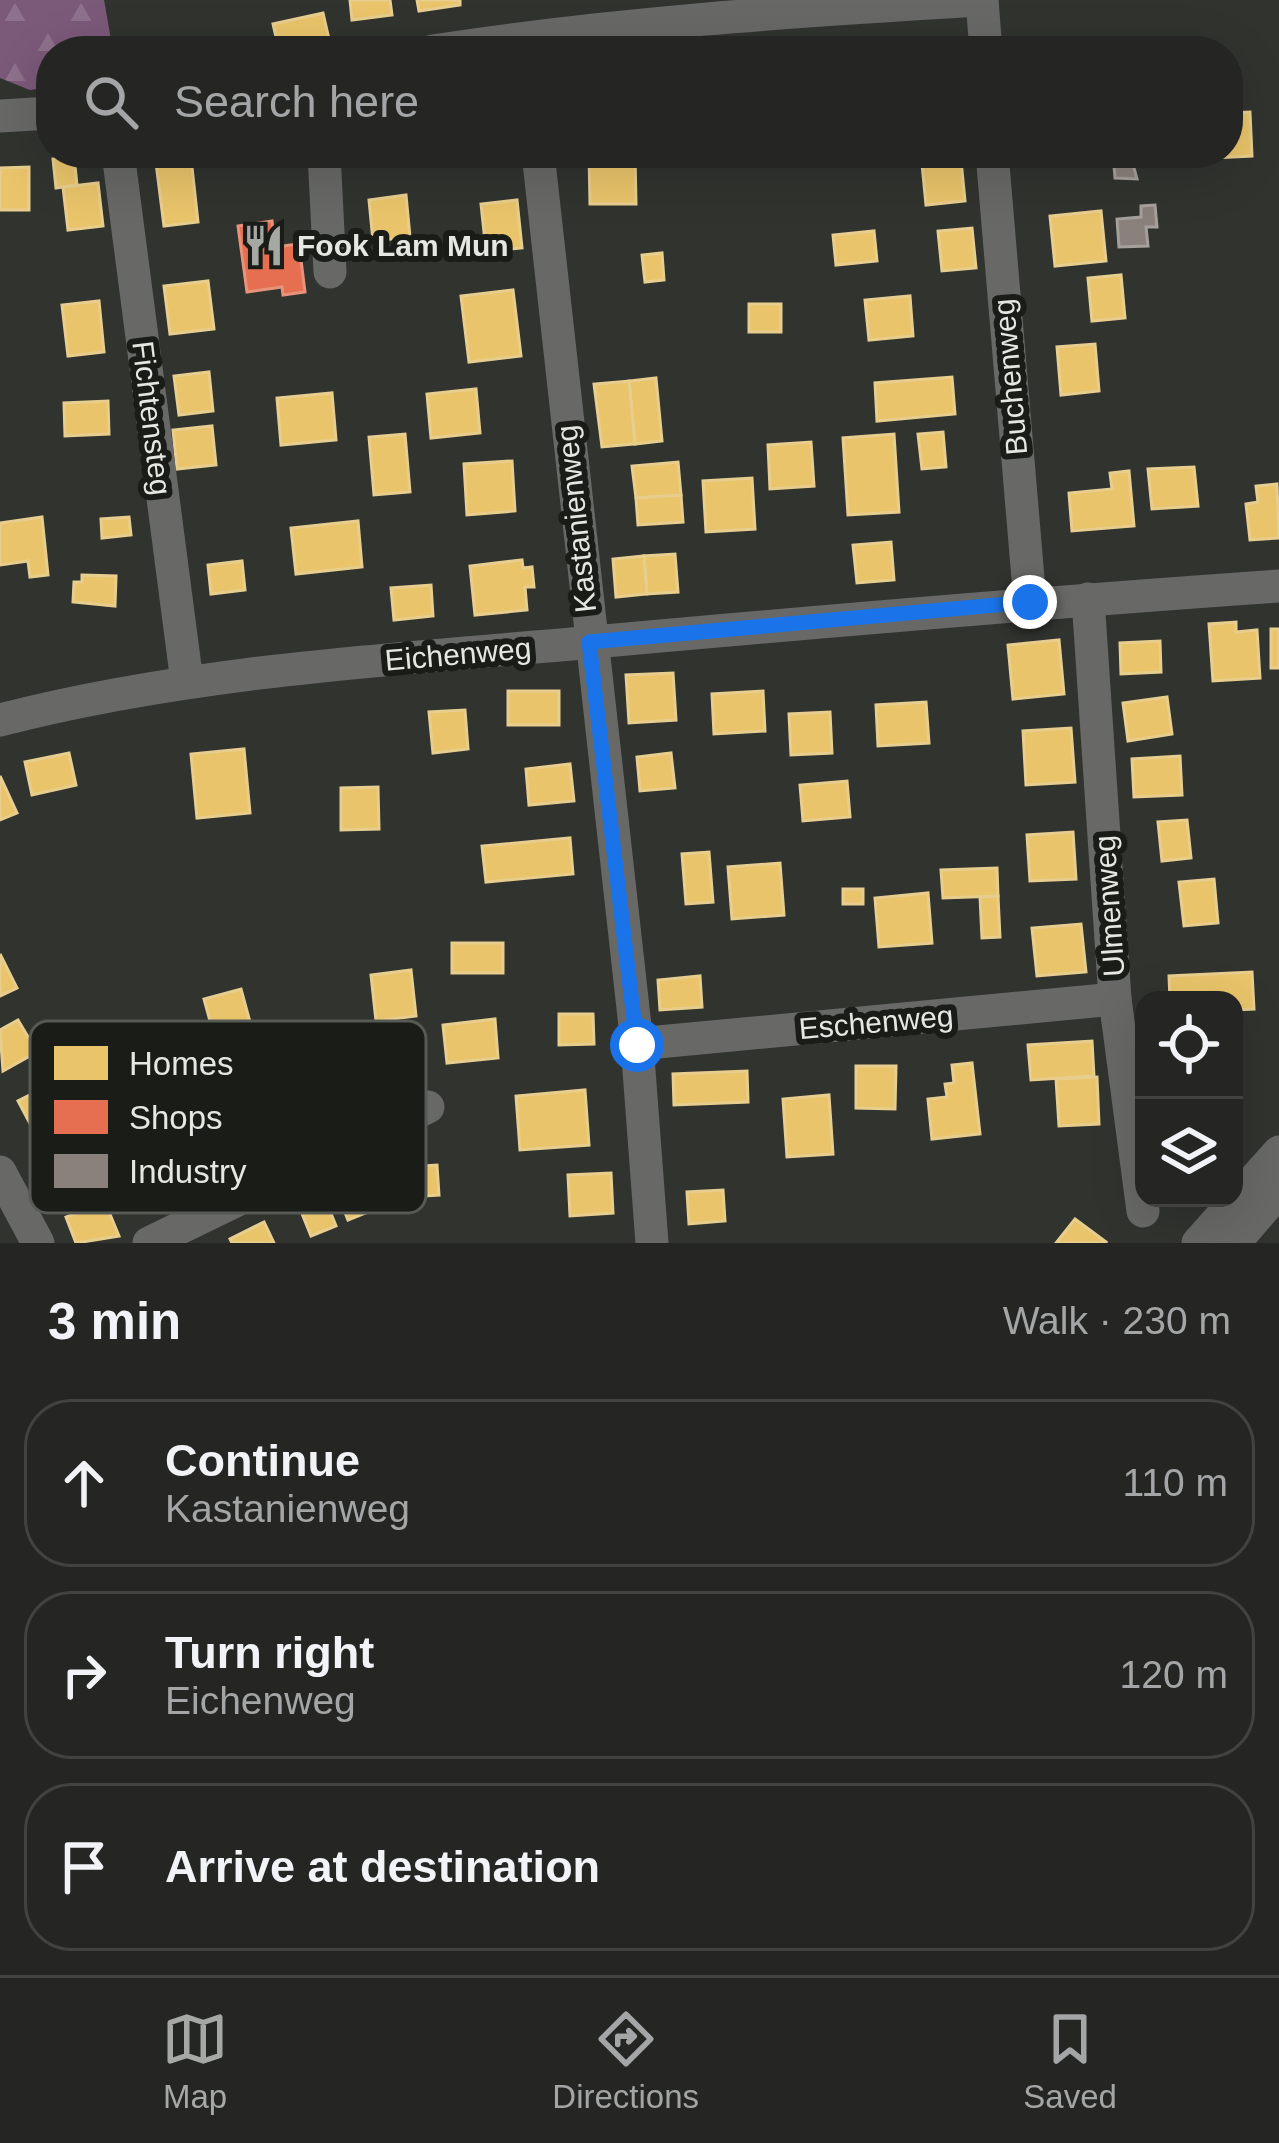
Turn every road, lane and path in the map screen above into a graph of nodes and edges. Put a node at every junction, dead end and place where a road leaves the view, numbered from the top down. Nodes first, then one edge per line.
1 (980, 0) edge
2 (609, 36) edge
3 (984, 36) edge
4 (36, 114) edge
5 (0, 116) edge
6 (120, 168) edge
7 (325, 168) edge
8 (540, 168) edge
9 (993, 168) edge
10 (329, 272) dead end
11 (1279, 586) edge
12 (1088, 599) junction
13 (1030, 602) junction
14 (589, 642) junction
15 (187, 682) junction
16 (0, 720) edge
17 (1114, 999) junction
18 (637, 1045) junction
19 (1279, 1152) edge
20 (0, 1172) edge
21 (1279, 1191) edge
22 (1143, 1211) dead end
23 (211, 1213) edge
24 (38, 1243) edge
25 (149, 1243) edge
26 (652, 1243) edge
27 (1198, 1243) edge
28 (1234, 1243) edge

1 - 2 street
1 - 3 street
4 - 5 street
6 - 15 street, Fichtensteg
7 - 10 street
8 - 14 street, Kastanienweg
9 - 13 street, Buchenweg
11 - 12 street, Eichenweg
12 - 13 street, Eichenweg
12 - 17 street, Ulmenweg
13 - 14 street, Eichenweg
14 - 15 street, Eichenweg
14 - 18 street, Kastanienweg
15 - 16 street, Eichenweg
17 - 18 street, Eschenweg
17 - 22 street, Ulmenweg
18 - 26 street, Kastanienweg
19 - 27 street
20 - 24 street
21 - 28 street
23 - 25 street

